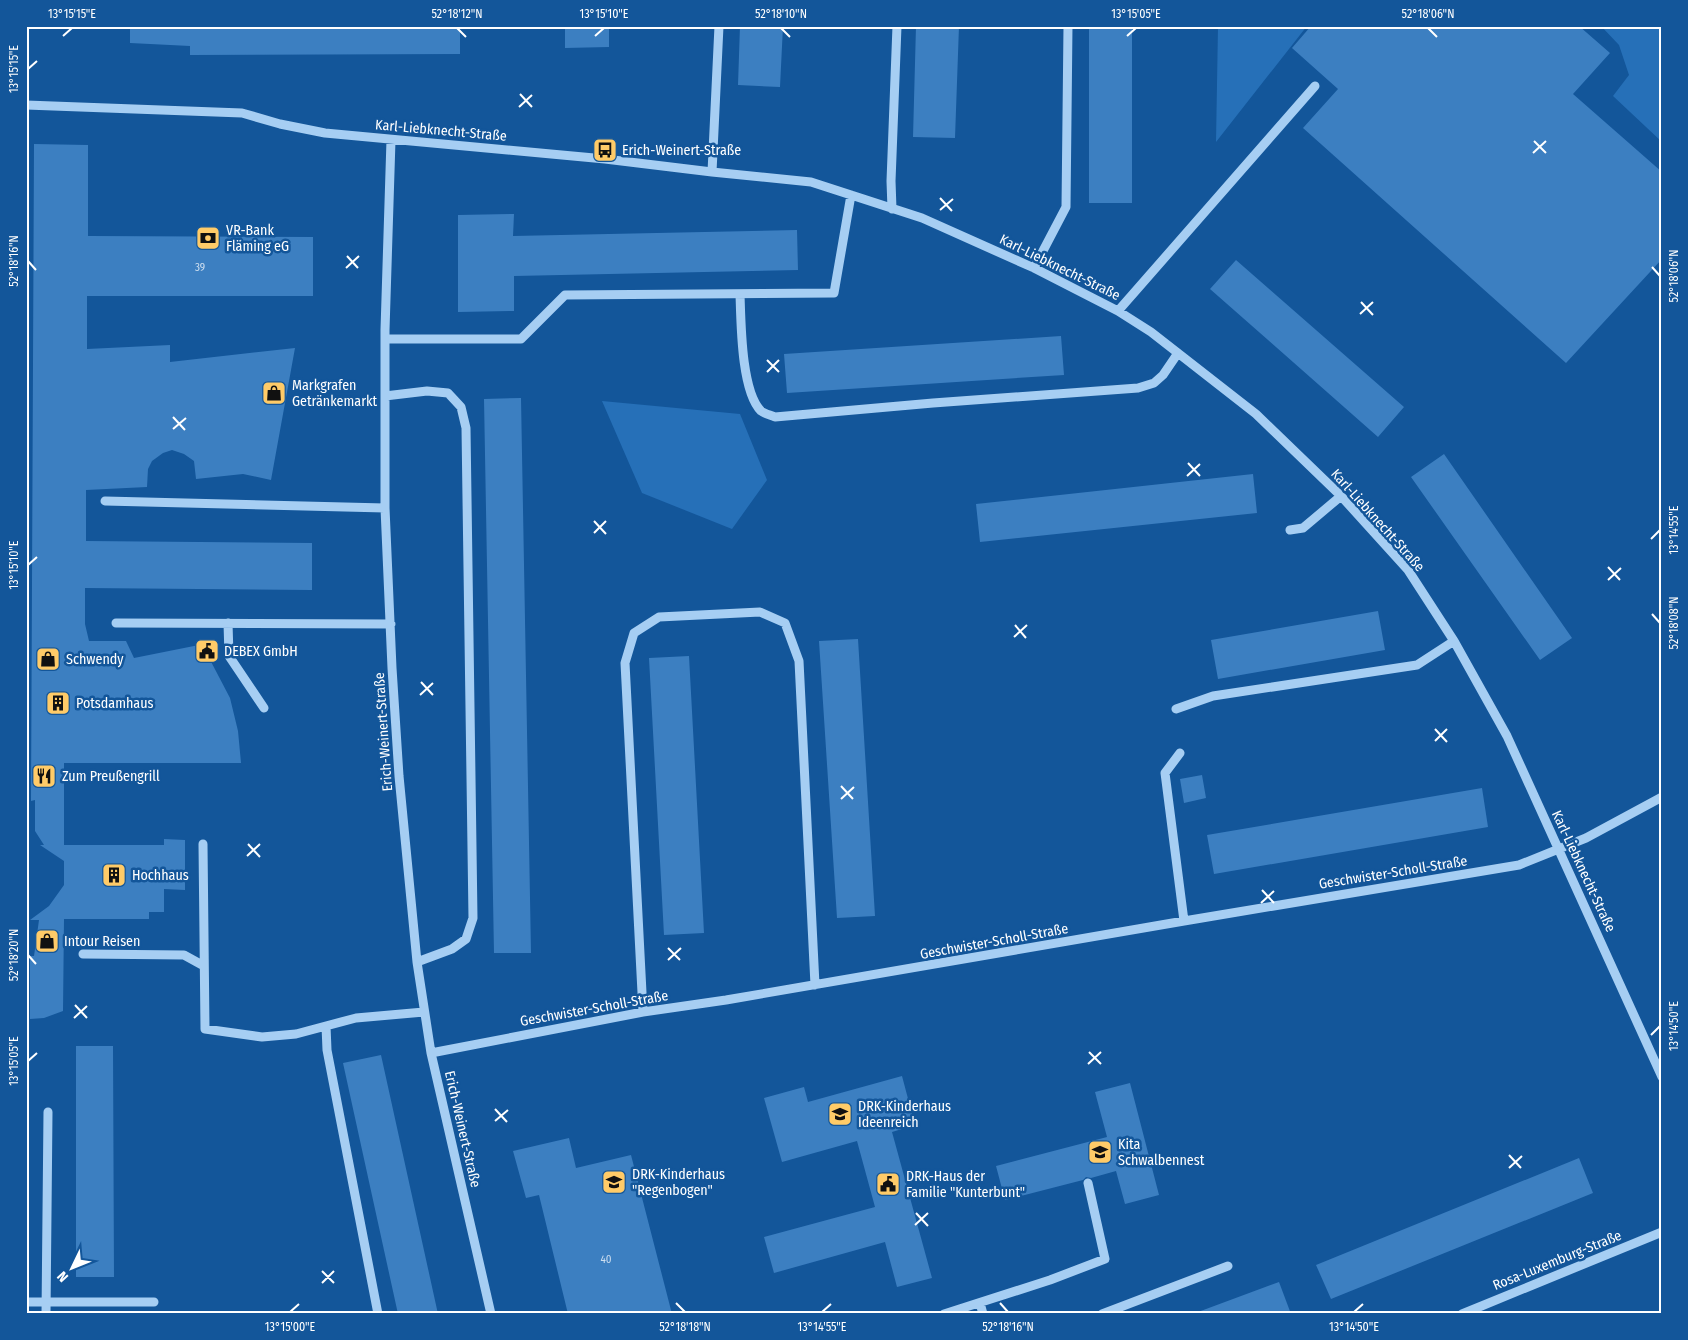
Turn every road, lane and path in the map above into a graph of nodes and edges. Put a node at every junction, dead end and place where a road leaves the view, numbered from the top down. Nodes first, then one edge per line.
1 (719, 26) edge
2 (897, 26) edge
3 (1068, 26) edge
4 (1315, 86) dead end
5 (26, 105) edge
6 (391, 140) junction
7 (712, 172) junction
8 (852, 195) junction
9 (892, 209) junction
10 (1034, 268) junction
11 (740, 294) junction
12 (1118, 311) junction
13 (385, 339) junction
14 (1178, 353) junction
15 (385, 396) junction
16 (1341, 496) junction
17 (105, 500) dead end
18 (385, 508) junction
19 (1290, 530) dead end
20 (116, 623) dead end
21 (228, 623) junction
22 (391, 624) junction
23 (1454, 641) junction
24 (264, 708) dead end
25 (1176, 709) dead end
26 (1180, 753) dead end
27 (1662, 797) edge
28 (203, 844) dead end
29 (1559, 848) junction
30 (1184, 921) junction
31 (83, 954) dead end
32 (417, 962) junction
33 (204, 966) junction
34 (815, 985) junction
35 (424, 1012) junction
36 (643, 1012) junction
37 (326, 1026) junction
38 (431, 1053) junction
39 (1662, 1077) edge
40 (48, 1112) dead end
41 (1088, 1183) dead end
42 (1662, 1232) edge
43 (1228, 1266) dead end
44 (26, 1302) edge
45 (46, 1302) junction
46 (154, 1302) dead end
47 (980, 1303) junction
48 (46, 1314) edge
49 (378, 1314) edge
50 (491, 1314) edge
51 (944, 1314) edge
52 (983, 1314) edge
53 (1102, 1314) edge
54 (1462, 1314) edge

1 - 7 street
2 - 9 street
3 - 10 street
4 - 12 street
5 - 6 street, Karl-Liebknecht-Straße
6 - 7 street, Karl-Liebknecht-Straße
6 - 13 street, Erich-Weinert-Straße
7 - 8 street, Karl-Liebknecht-Straße
8 - 9 street, Karl-Liebknecht-Straße
8 - 11 street
9 - 10 street, Karl-Liebknecht-Straße
10 - 12 street, Karl-Liebknecht-Straße
11 - 13 street
11 - 14 street
12 - 14 street, Karl-Liebknecht-Straße
13 - 15 street, Erich-Weinert-Straße
14 - 16 street, Karl-Liebknecht-Straße
15 - 18 street, Erich-Weinert-Straße
15 - 32 street
16 - 19 street
16 - 23 street, Karl-Liebknecht-Straße
17 - 18 street
18 - 22 street, Erich-Weinert-Straße
20 - 21 street
21 - 22 street
21 - 24 street
22 - 32 street, Erich-Weinert-Straße
23 - 25 street
23 - 29 street, Karl-Liebknecht-Straße
26 - 30 street
27 - 29 street, Geschwister-Scholl-Straße
28 - 33 street
29 - 30 street, Geschwister-Scholl-Straße
29 - 39 street, Karl-Liebknecht-Straße
30 - 34 street, Geschwister-Scholl-Straße
31 - 33 street
32 - 35 street, Erich-Weinert-Straße
33 - 37 street
34 - 36 street, Geschwister-Scholl-Straße
34 - 36 street
35 - 37 street
35 - 38 street, Erich-Weinert-Straße
36 - 38 street, Geschwister-Scholl-Straße
37 - 49 street
38 - 50 street, Erich-Weinert-Straße
40 - 45 street
41 - 47 street
42 - 54 street, Rosa-Luxemburg-Straße
43 - 53 street
44 - 45 street
45 - 46 street
45 - 48 street
47 - 51 street
47 - 52 street

